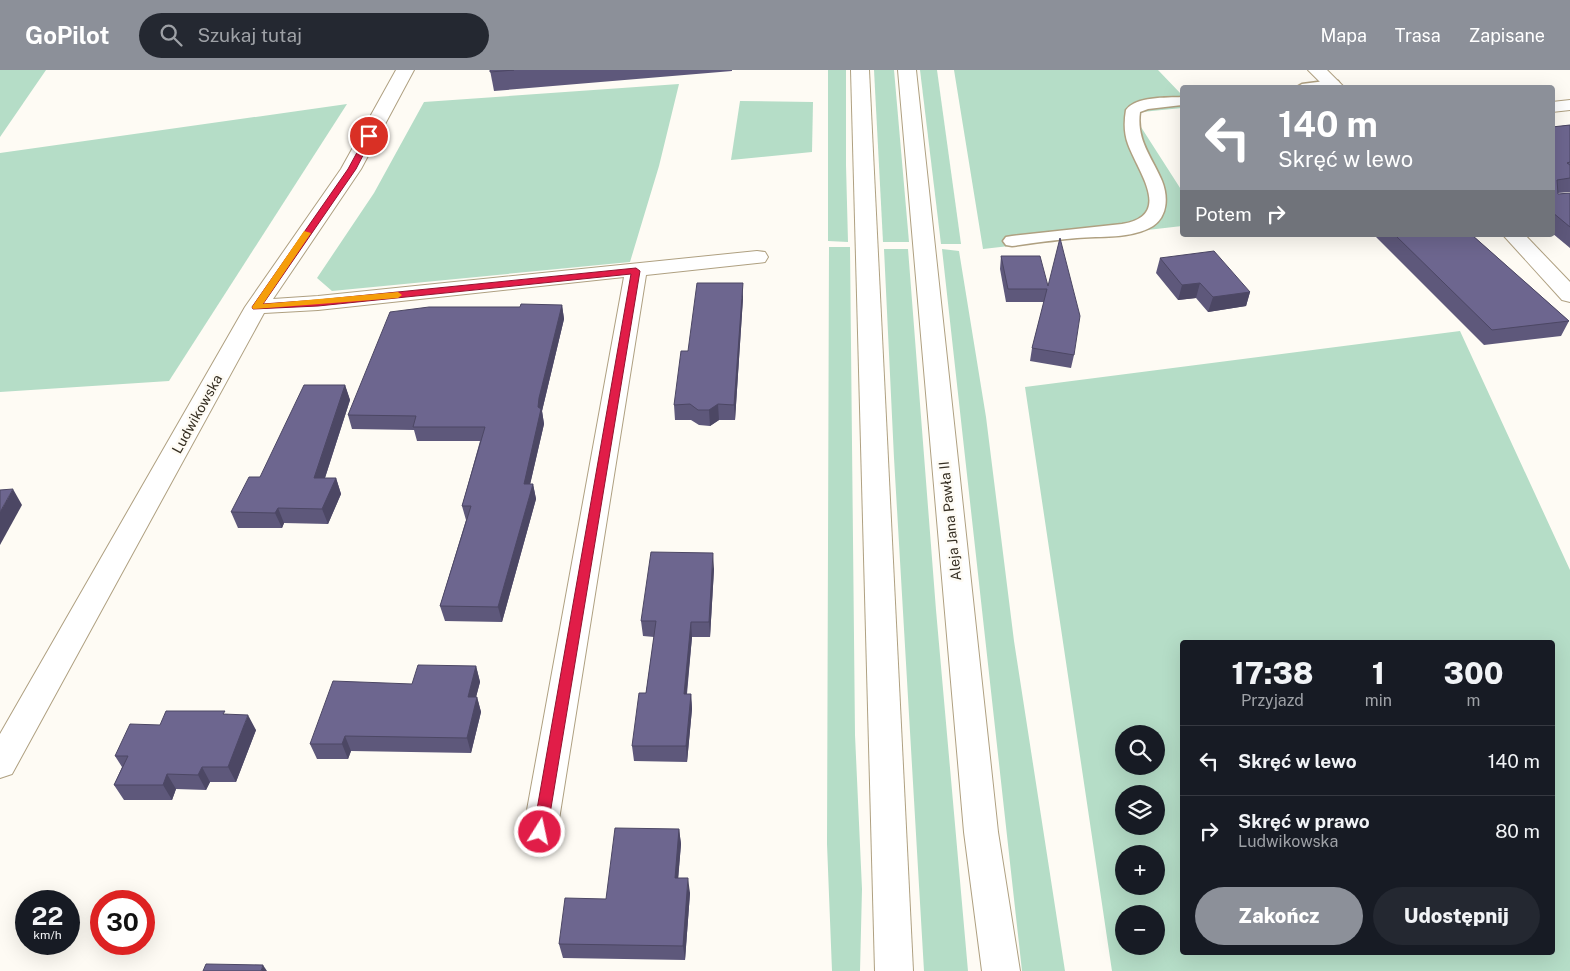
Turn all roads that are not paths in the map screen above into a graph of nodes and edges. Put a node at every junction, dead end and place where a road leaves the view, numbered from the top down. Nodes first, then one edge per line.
1 (405, 70) edge
2 (860, 70) edge
3 (907, 70) edge
4 (1317, 70) edge
5 (1334, 85) edge
6 (1180, 101) edge
7 (1570, 105) edge
8 (1555, 107) edge
9 (1515, 237) edge
10 (1012, 241) dead end
11 (758, 257) dead end
12 (636, 271) junction
13 (1570, 295) edge
14 (256, 307) junction
15 (0, 764) edge
16 (540, 832) dead end
17 (894, 971) edge
18 (1001, 971) edge

1 - 14 street, Ludwikowska
2 - 17 street
3 - 18 street, Aleja Jana Pawła II
4 - 5 street
6 - 10 lane
7 - 8 street
9 - 13 street
11 - 12 street
12 - 14 street
12 - 16 street
14 - 15 street, Ludwikowska

